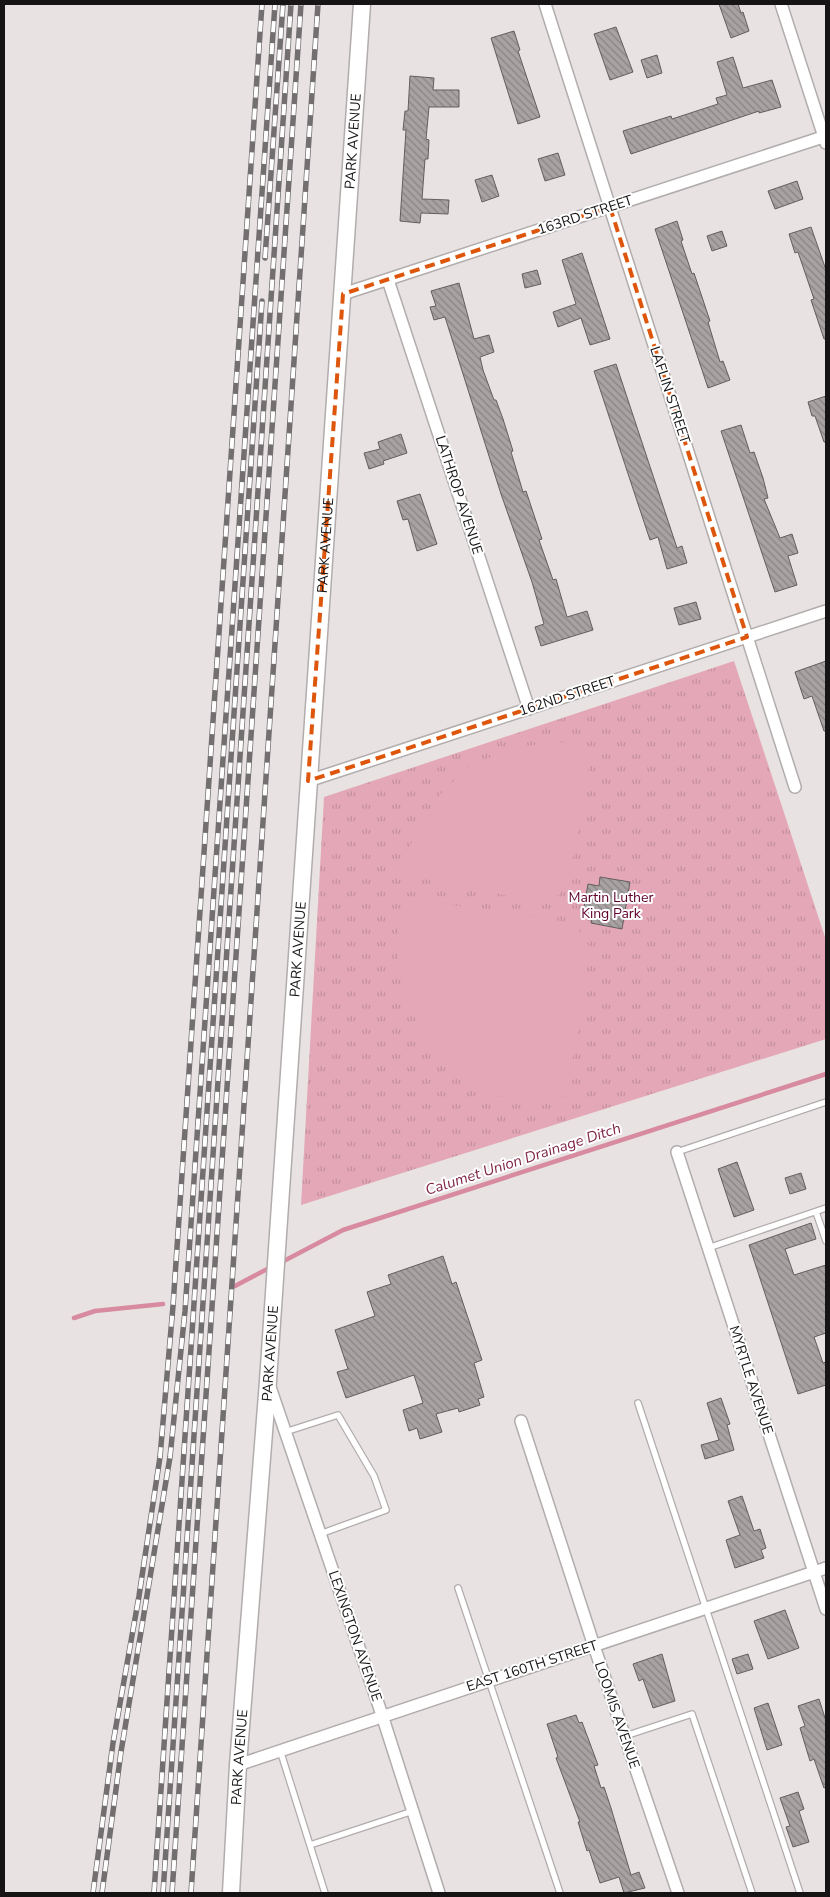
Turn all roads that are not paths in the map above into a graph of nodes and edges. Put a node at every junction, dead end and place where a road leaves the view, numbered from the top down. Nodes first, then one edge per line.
1 (362, 4) edge
2 (545, 4) edge
3 (781, 4) edge
4 (826, 138) edge
5 (610, 207) junction
6 (388, 280) junction
7 (342, 294) junction
8 (826, 611) edge
9 (747, 637) junction
10 (529, 709) junction
11 (308, 781) junction
12 (795, 787) dead end
13 (826, 1102) edge
14 (676, 1152) joint
15 (826, 1208) edge
16 (816, 1212) junction
17 (826, 1241) edge
18 (708, 1248) junction
19 (268, 1381) junction
20 (638, 1402) dead end
21 (521, 1422) dead end
22 (285, 1432) junction
23 (320, 1534) junction
24 (826, 1568) edge
25 (814, 1572) junction
26 (458, 1588) dead end
27 (706, 1608) junction
28 (826, 1609) edge
29 (594, 1646) junction
30 (490, 1680) junction
31 (382, 1716) junction
32 (625, 1736) junction
33 (280, 1750) junction
34 (238, 1765) junction
35 (413, 1811) junction
36 (310, 1845) junction
37 (231, 1893) edge
38 (324, 1893) edge
39 (439, 1893) edge
40 (560, 1893) edge
41 (678, 1893) edge
42 (752, 1893) edge
43 (800, 1893) edge

1 - 7 street, PARK AVENUE
2 - 5 street, LAFLIN STREET
3 - 4 street
4 - 5 street, 163RD STREET
5 - 6 street, 163RD STREET
5 - 9 street, LAFLIN STREET
6 - 7 street, 163RD STREET
6 - 10 street, LATHROP AVENUE
7 - 11 street, PARK AVENUE
8 - 9 street, 162ND STREET
9 - 10 street, 162ND STREET
9 - 12 street, LAFLIN STREET
10 - 11 street, 162ND STREET
11 - 19 street, PARK AVENUE
13 - 14 lane
14 - 18 street, MYRTLE AVENUE
15 - 16 lane
16 - 17 lane
16 - 18 lane
18 - 25 street, MYRTLE AVENUE
19 - 22 street, LEXINGTON AVENUE
19 - 34 street, PARK AVENUE
20 - 27 lane
21 - 29 street, LOOMIS AVENUE
22 - 23 street, LEXINGTON AVENUE
22 - 23 lane
23 - 31 street, LEXINGTON AVENUE
24 - 25 street, EAST 160TH STREET
25 - 27 street, EAST 160TH STREET
25 - 28 street, MYRTLE AVENUE
26 - 30 lane
27 - 29 street, EAST 160TH STREET
27 - 43 lane
29 - 30 street, EAST 160TH STREET
29 - 32 street, LOOMIS AVENUE
30 - 31 street, EAST 160TH STREET
30 - 40 lane
31 - 33 street, EAST 160TH STREET
31 - 35 street, LEXINGTON AVENUE
32 - 41 street, LOOMIS AVENUE
32 - 42 lane
33 - 34 street, EAST 160TH STREET
33 - 36 lane
34 - 37 street, PARK AVENUE
35 - 36 lane
35 - 39 street, LEXINGTON AVENUE
36 - 38 lane

